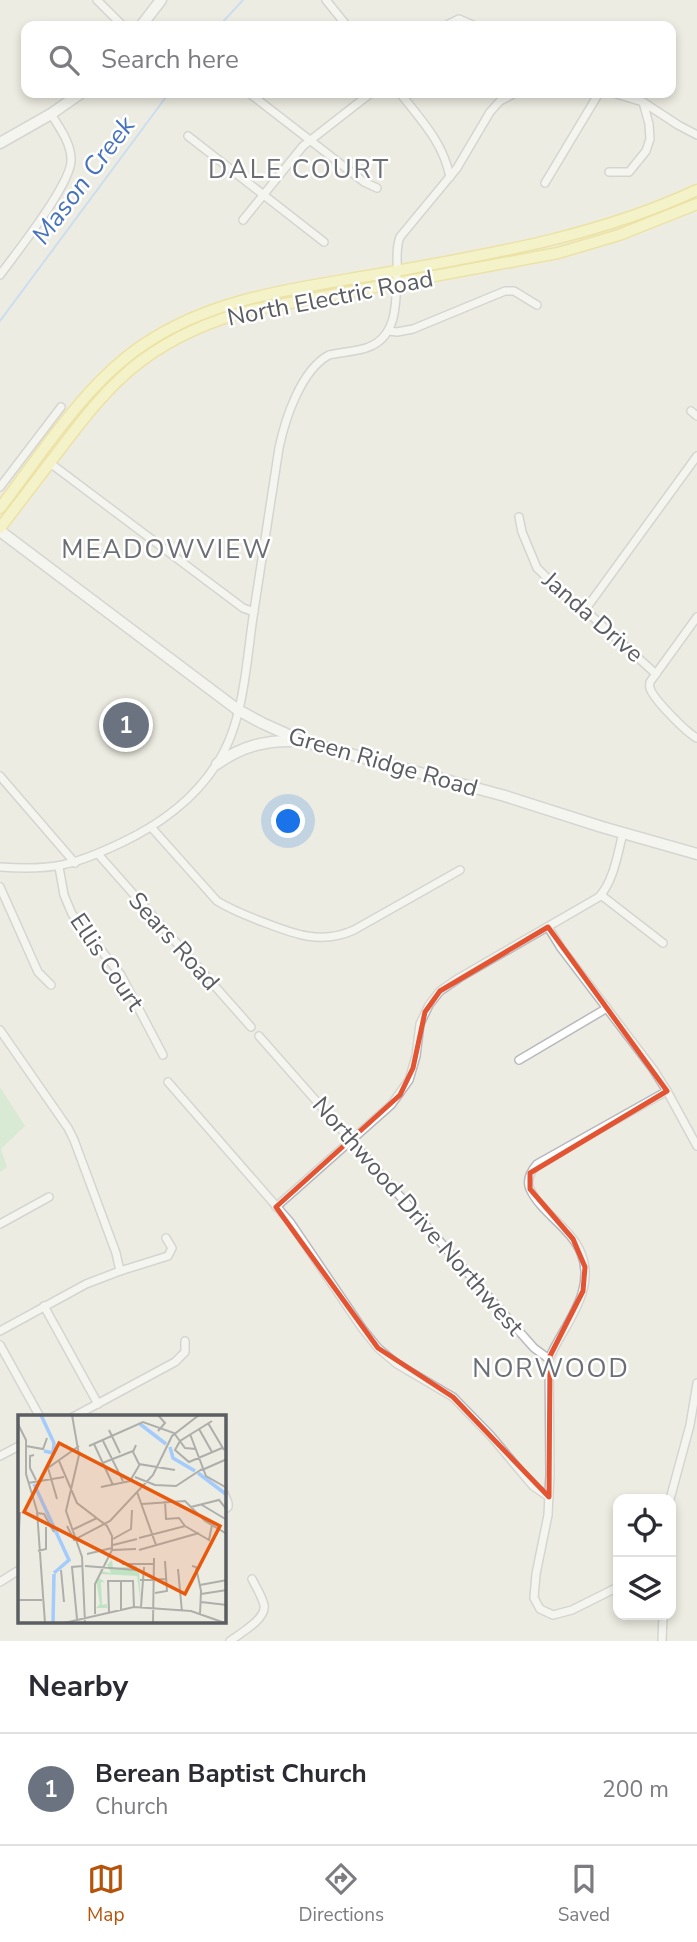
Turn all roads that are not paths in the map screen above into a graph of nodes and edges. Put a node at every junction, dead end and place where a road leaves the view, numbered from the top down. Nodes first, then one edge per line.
1 (97, 0) edge
2 (161, 0) edge
3 (326, 0) edge
4 (118, 21) edge
5 (145, 21) edge
6 (344, 21) edge
7 (73, 98) edge
8 (255, 98) edge
9 (365, 98) edge
10 (404, 98) edge
11 (505, 98) edge
12 (596, 98) edge
13 (630, 98) edge
14 (643, 102) junction
15 (51, 114) junction
16 (697, 135) edge
17 (188, 136) dead end
18 (310, 140) junction
19 (0, 143) edge
20 (609, 172) dead end
21 (450, 177) junction
22 (545, 183) dead end
23 (377, 187) dead end
24 (697, 190) edge
25 (264, 194) junction
26 (697, 204) edge
27 (243, 220) dead end
28 (324, 242) dead end
29 (397, 271) junction
30 (0, 275) edge
31 (397, 284) junction
32 (537, 305) dead end
33 (389, 331) junction
34 (61, 407) dead end
35 (31, 446) junction
36 (41, 454) junction
37 (697, 456) edge
38 (50, 463) junction
39 (0, 487) edge
40 (0, 508) edge
41 (519, 517) dead end
42 (0, 529) edge
43 (585, 610) junction
44 (254, 612) junction
45 (697, 617) edge
46 (656, 674) junction
47 (237, 710) junction
48 (697, 738) edge
49 (302, 741) junction
50 (217, 764) junction
51 (0, 776) edge
52 (151, 827) junction
53 (623, 834) junction
54 (98, 854) junction
55 (697, 854) edge
56 (75, 863) junction
57 (0, 867) edge
58 (59, 867) junction
59 (460, 870) dead end
60 (0, 887) edge
61 (601, 895) junction
62 (548, 927) junction
63 (663, 943) dead end
64 (51, 985) dead end
65 (607, 1009) junction
66 (251, 1027) dead end
67 (0, 1030) edge
68 (259, 1036) dead end
69 (163, 1055) dead end
70 (519, 1059) dead end
71 (167, 1082) dead end
72 (667, 1091) junction
73 (351, 1141) junction
74 (697, 1146) edge
75 (49, 1197) dead end
76 (276, 1206) junction
77 (0, 1224) edge
78 (166, 1238) dead end
79 (120, 1271) junction
80 (44, 1306) junction
81 (0, 1331) edge
82 (185, 1341) dead end
83 (0, 1345) edge
84 (549, 1359) junction
85 (697, 1383) edge
86 (98, 1404) junction
87 (39, 1415) edge
88 (77, 1415) edge
89 (18, 1447) edge
90 (0, 1456) edge
91 (671, 1494) edge
92 (549, 1497) junction
93 (18, 1571) edge
94 (252, 1579) dead end
95 (0, 1582) edge
96 (613, 1589) edge
97 (663, 1620) edge
98 (230, 1641) edge
99 (662, 1641) edge

1 - 4 street
2 - 5 street
3 - 6 street
7 - 15 street
8 - 18 street
9 - 18 street
10 - 21 street
11 - 21 street
12 - 22 street
13 - 14 street
14 - 16 street
14 - 20 street
15 - 19 street
15 - 30 street
17 - 25 street
18 - 23 street
18 - 25 street
21 - 29 street
24 - 29 main road, North Electric Road
25 - 27 street
25 - 28 street
26 - 31 main road, North Electric Road
29 - 31 street
29 - 36 main road, North Electric Road
31 - 33 street
31 - 38 main road, North Electric Road
32 - 33 street
33 - 44 street
34 - 35 street
35 - 36 street
35 - 39 street
36 - 40 main road, North Electric Road
37 - 43 street
38 - 42 main road, North Electric Road
38 - 44 street
41 - 43 street, Janda Drive
42 - 47 street, Green Ridge Road
43 - 46 street, Janda Drive
44 - 47 street
45 - 46 street
46 - 48 street, Janda Drive
47 - 49 street, Green Ridge Road
47 - 50 street
49 - 50 street
49 - 53 street, Green Ridge Road
50 - 52 street
51 - 56 street
52 - 54 street
52 - 59 street
53 - 55 street, Green Ridge Road
53 - 61 street
54 - 56 street
54 - 66 street, Sears Road
56 - 58 street
57 - 58 street
58 - 69 street, Ellis Court
60 - 64 street
61 - 62 street
61 - 63 street
62 - 65 street
62 - 73 street
65 - 70 street
65 - 72 street
67 - 79 street
68 - 73 street, Northwood Drive Northwest
71 - 76 street
72 - 74 street
72 - 84 street
73 - 76 street
73 - 84 street, Northwood Drive Northwest
75 - 77 street
76 - 92 street
78 - 79 street
79 - 80 street
80 - 81 street
80 - 86 street
82 - 86 street
83 - 87 street
84 - 92 street
85 - 91 street
86 - 88 street
89 - 90 street
92 - 96 street
93 - 95 street
94 - 98 street
97 - 99 street

